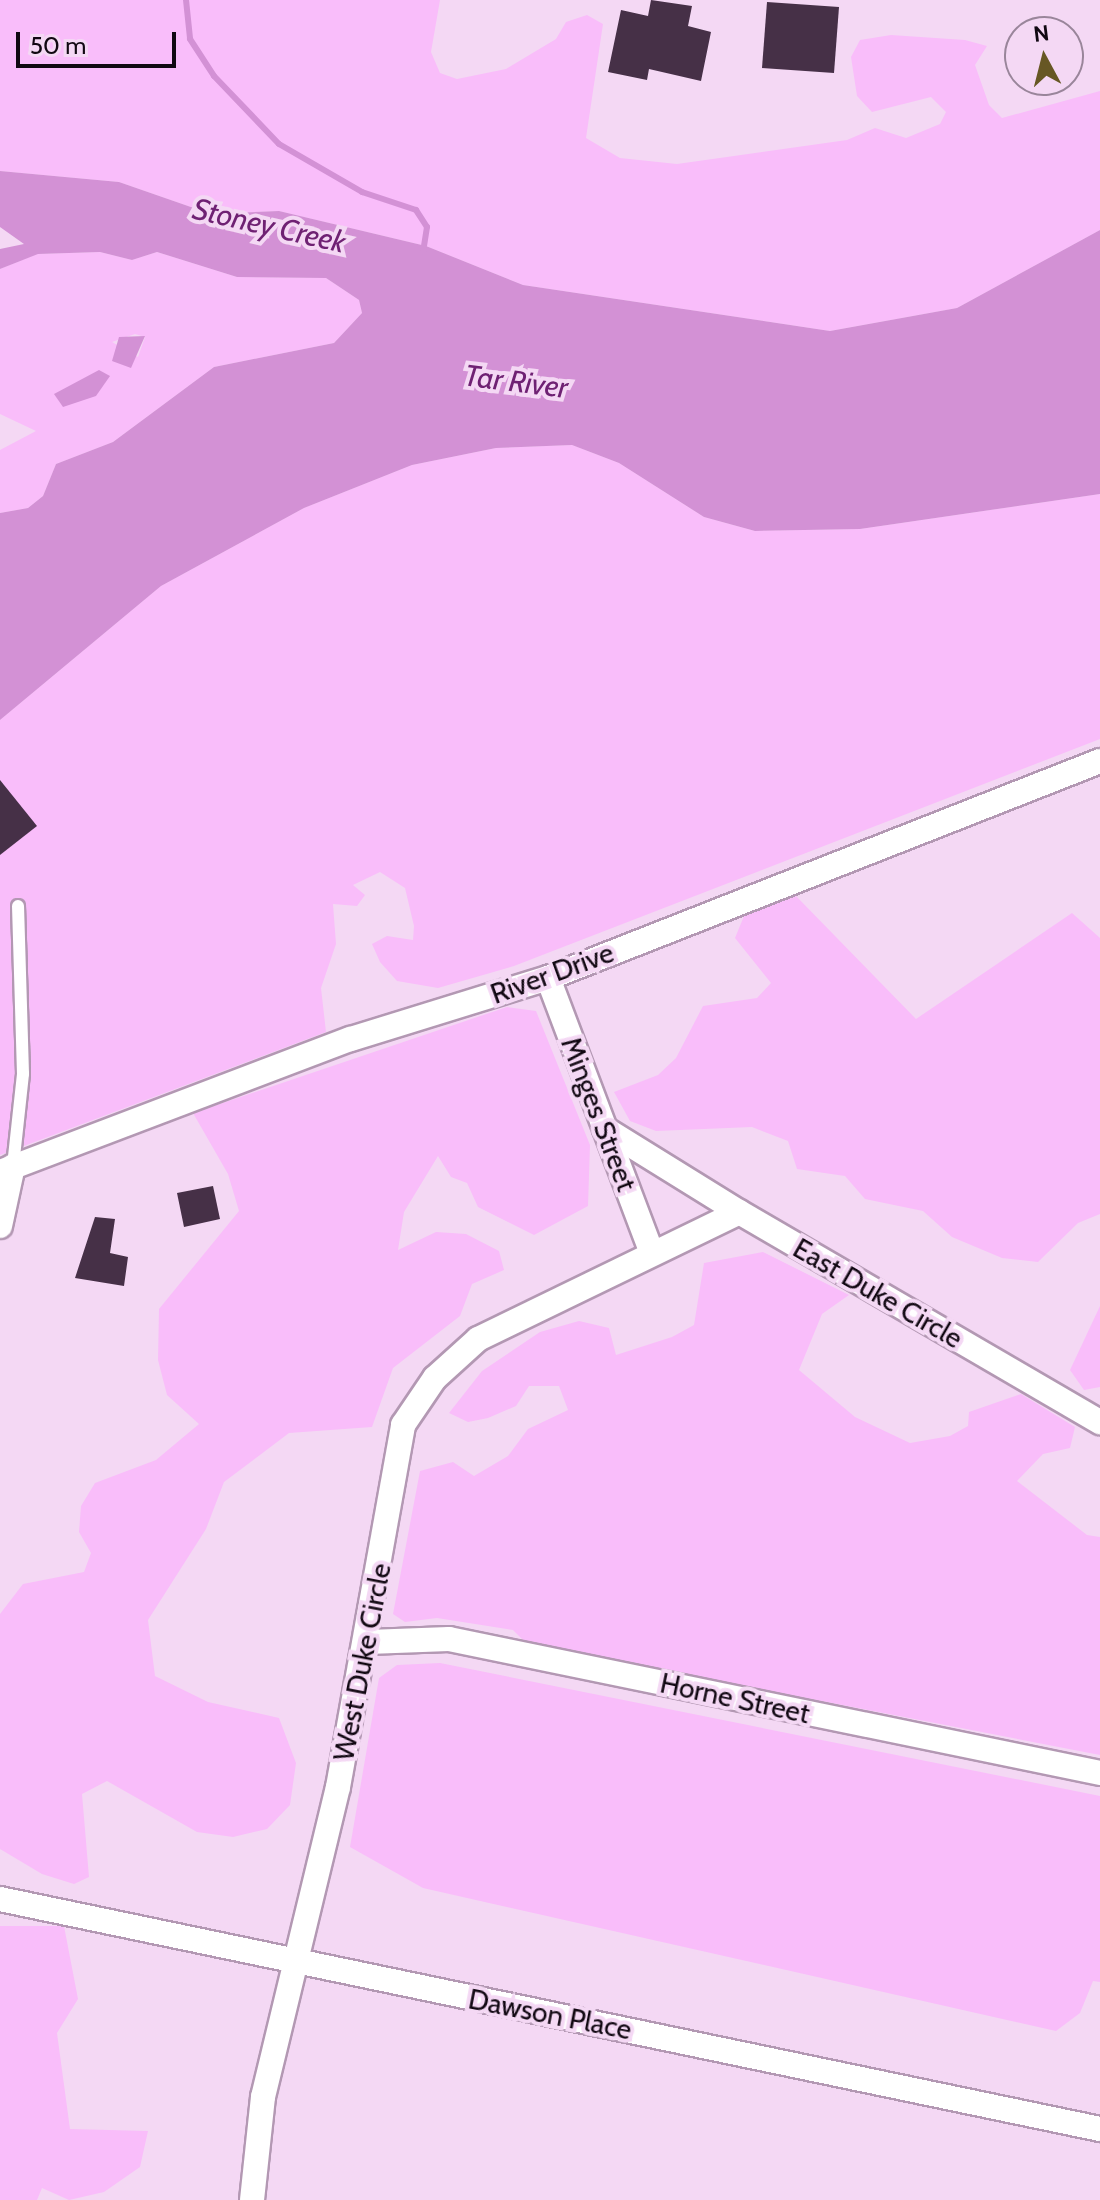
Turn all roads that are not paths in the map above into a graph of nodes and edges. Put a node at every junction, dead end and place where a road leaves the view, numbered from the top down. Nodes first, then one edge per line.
1 (1100, 761) edge
2 (18, 906) dead end
3 (548, 978) junction
4 (605, 1129) junction
5 (6, 1169) edge
6 (739, 1212) junction
7 (0, 1226) edge
8 (651, 1251) junction
9 (1100, 1422) edge
10 (368, 1642) junction
11 (1100, 1773) edge
12 (0, 1899) edge
13 (298, 1963) junction
14 (1100, 2129) edge
15 (252, 2200) edge

1 - 3 street, River Drive
2 - 5 lane
3 - 4 street, Minges Street
3 - 5 street, River Drive
4 - 6 street, East Duke Circle
4 - 8 street, Minges Street
5 - 7 street
6 - 8 street
6 - 9 street, East Duke Circle
8 - 10 street, West Duke Circle
10 - 11 street, Horne Street
10 - 13 street, West Duke Circle
12 - 13 street, Dawson Place
13 - 14 street, Dawson Place
13 - 15 street, West Duke Circle

